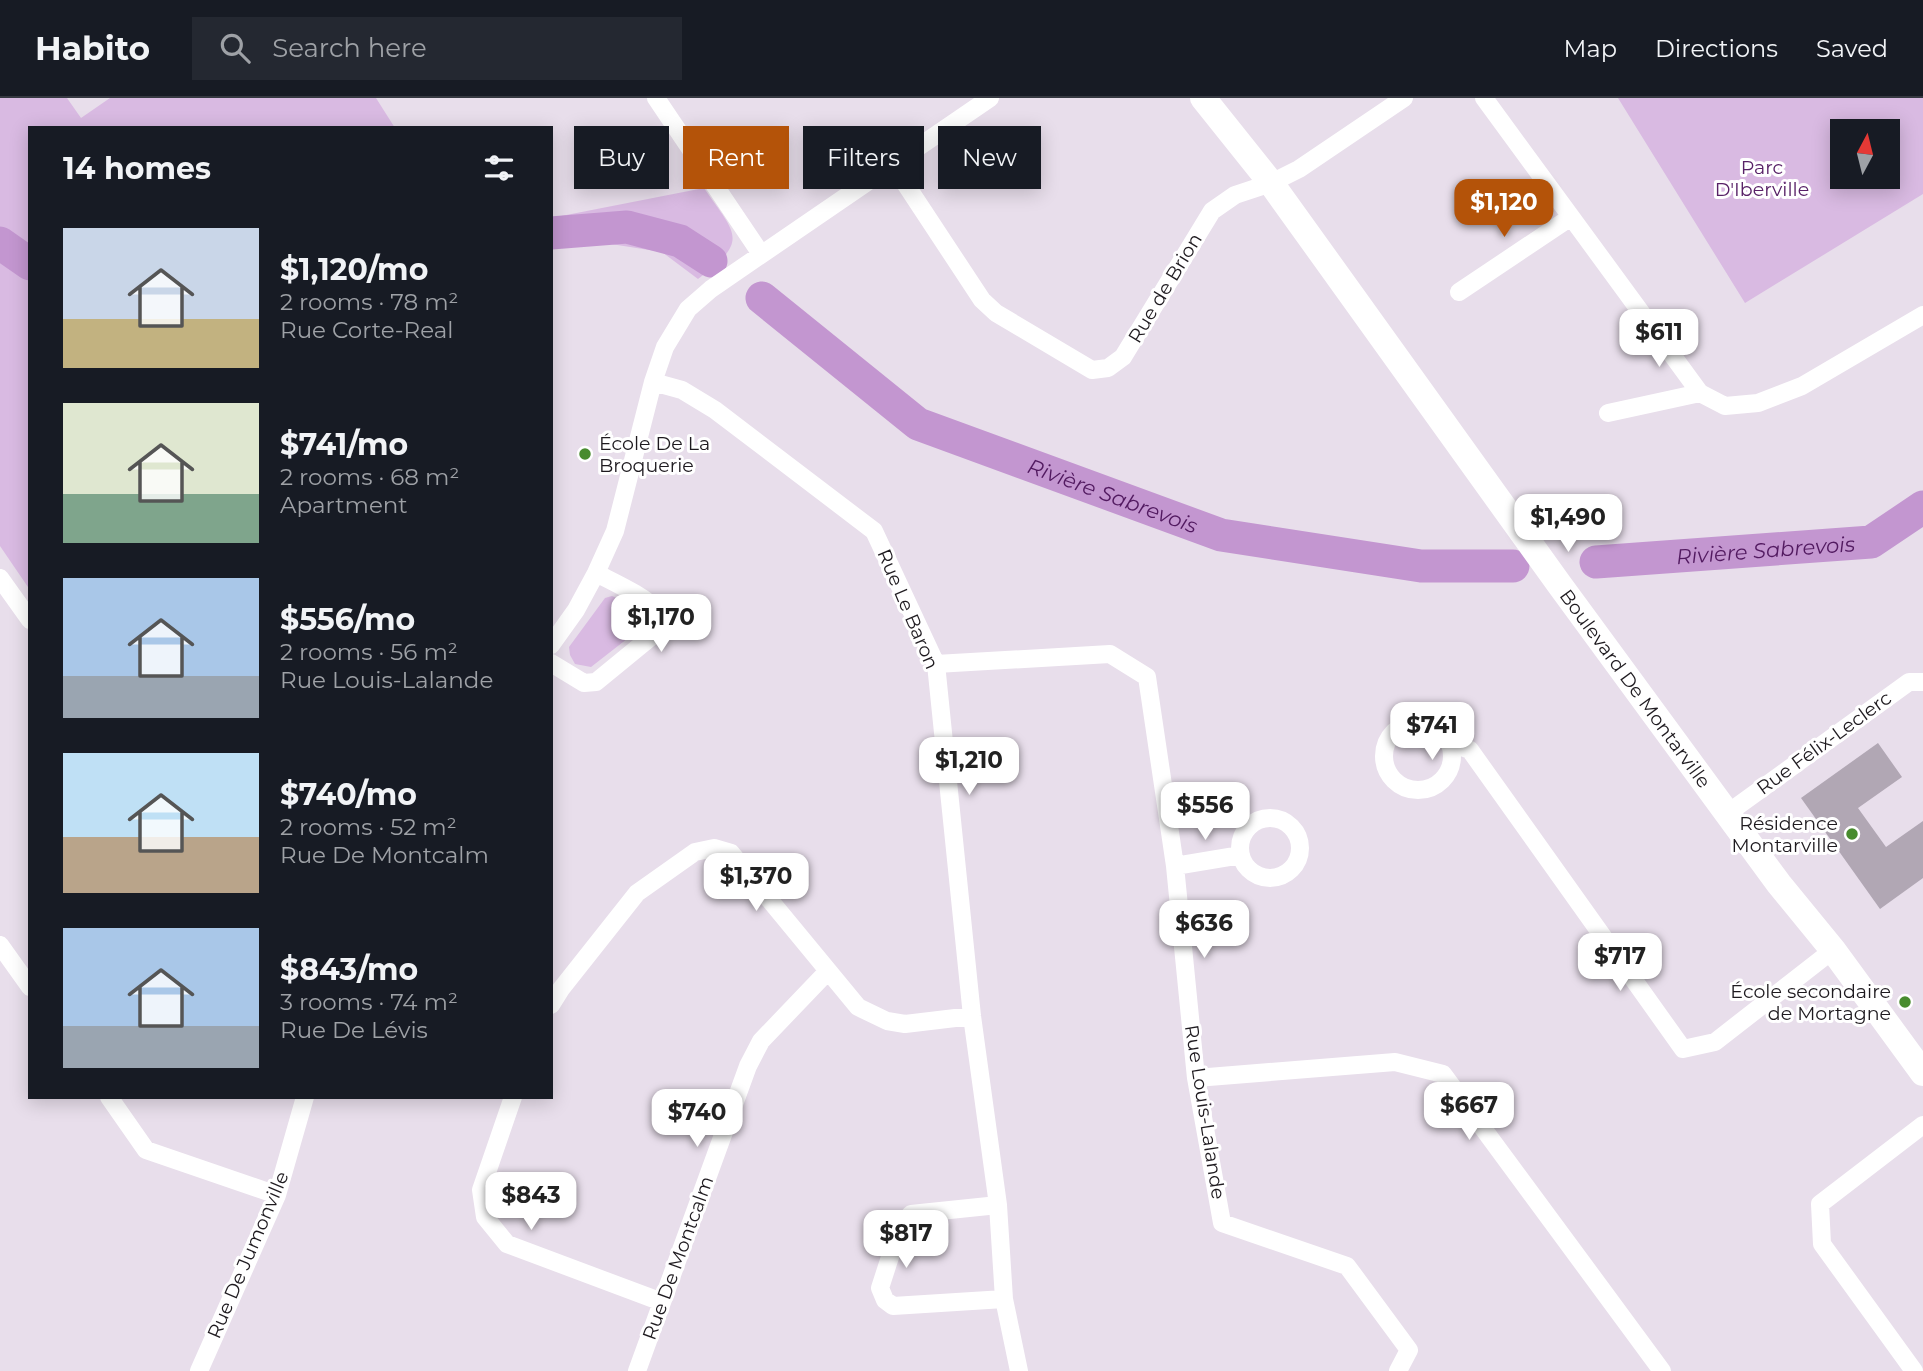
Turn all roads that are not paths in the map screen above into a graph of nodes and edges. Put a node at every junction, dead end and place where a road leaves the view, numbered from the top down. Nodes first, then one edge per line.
1 (656, 98) edge
2 (989, 98) edge
3 (1203, 98) edge
4 (1404, 98) edge
5 (1484, 98) edge
6 (924, 143) edge
7 (1271, 183) junction
8 (856, 189) edge
9 (909, 189) edge
10 (1571, 217) junction
11 (761, 254) junction
12 (1459, 292) dead end
13 (1923, 315) edge
14 (653, 382) junction
15 (1700, 393) junction
16 (1608, 413) dead end
17 (596, 573) junction
18 (0, 578) edge
19 (28, 617) edge
20 (553, 643) edge
21 (553, 664) edge
22 (936, 664) junction
23 (1923, 682) edge
24 (1449, 742) dead end
25 (1728, 813) junction
26 (1241, 855) dead end
27 (1175, 866) junction
28 (0, 945) edge
29 (1833, 950) junction
30 (828, 971) junction
31 (28, 983) edge
32 (553, 1002) edge
33 (972, 1016) junction
34 (1923, 1073) edge
35 (1196, 1078) junction
36 (110, 1099) edge
37 (304, 1099) edge
38 (512, 1099) edge
39 (1923, 1125) edge
40 (277, 1195) junction
41 (998, 1205) junction
42 (1004, 1298) junction
43 (662, 1302) junction
44 (200, 1371) edge
45 (637, 1371) edge
46 (1019, 1371) edge
47 (1398, 1371) edge
48 (1662, 1371) edge
49 (1914, 1371) edge

1 - 11 street
2 - 6 street
3 - 7 street, Boulevard De Montarville
4 - 7 street
5 - 10 street
7 - 9 street, Rue de Brion
7 - 25 street, Boulevard De Montarville
8 - 11 street
10 - 12 street
10 - 15 street
11 - 14 street
13 - 15 street
14 - 17 street
14 - 22 street, Rue Le Baron
15 - 16 street
17 - 20 street
17 - 21 street
18 - 19 street
22 - 27 street, Rue Louis-Lalande
22 - 33 street, Rue Le Baron
23 - 25 street, Rue Félix-Leclerc
24 - 29 street
25 - 29 street, Boulevard De Montarville
26 - 27 street
27 - 35 street, Rue Louis-Lalande
28 - 31 street
29 - 34 street, Boulevard De Montarville
30 - 32 street
30 - 33 street
30 - 43 street, Rue De Montcalm
33 - 41 street, Rue Le Baron
35 - 47 street, Rue Louis-Lalande
35 - 48 street
36 - 40 street
37 - 40 street, Rue De Jumonville
38 - 43 street
39 - 49 street
40 - 44 street, Rue De Jumonville
41 - 42 street, Rue Le Baron
41 - 42 street
42 - 46 street, Rue Le Baron
43 - 45 street, Rue De Montcalm

